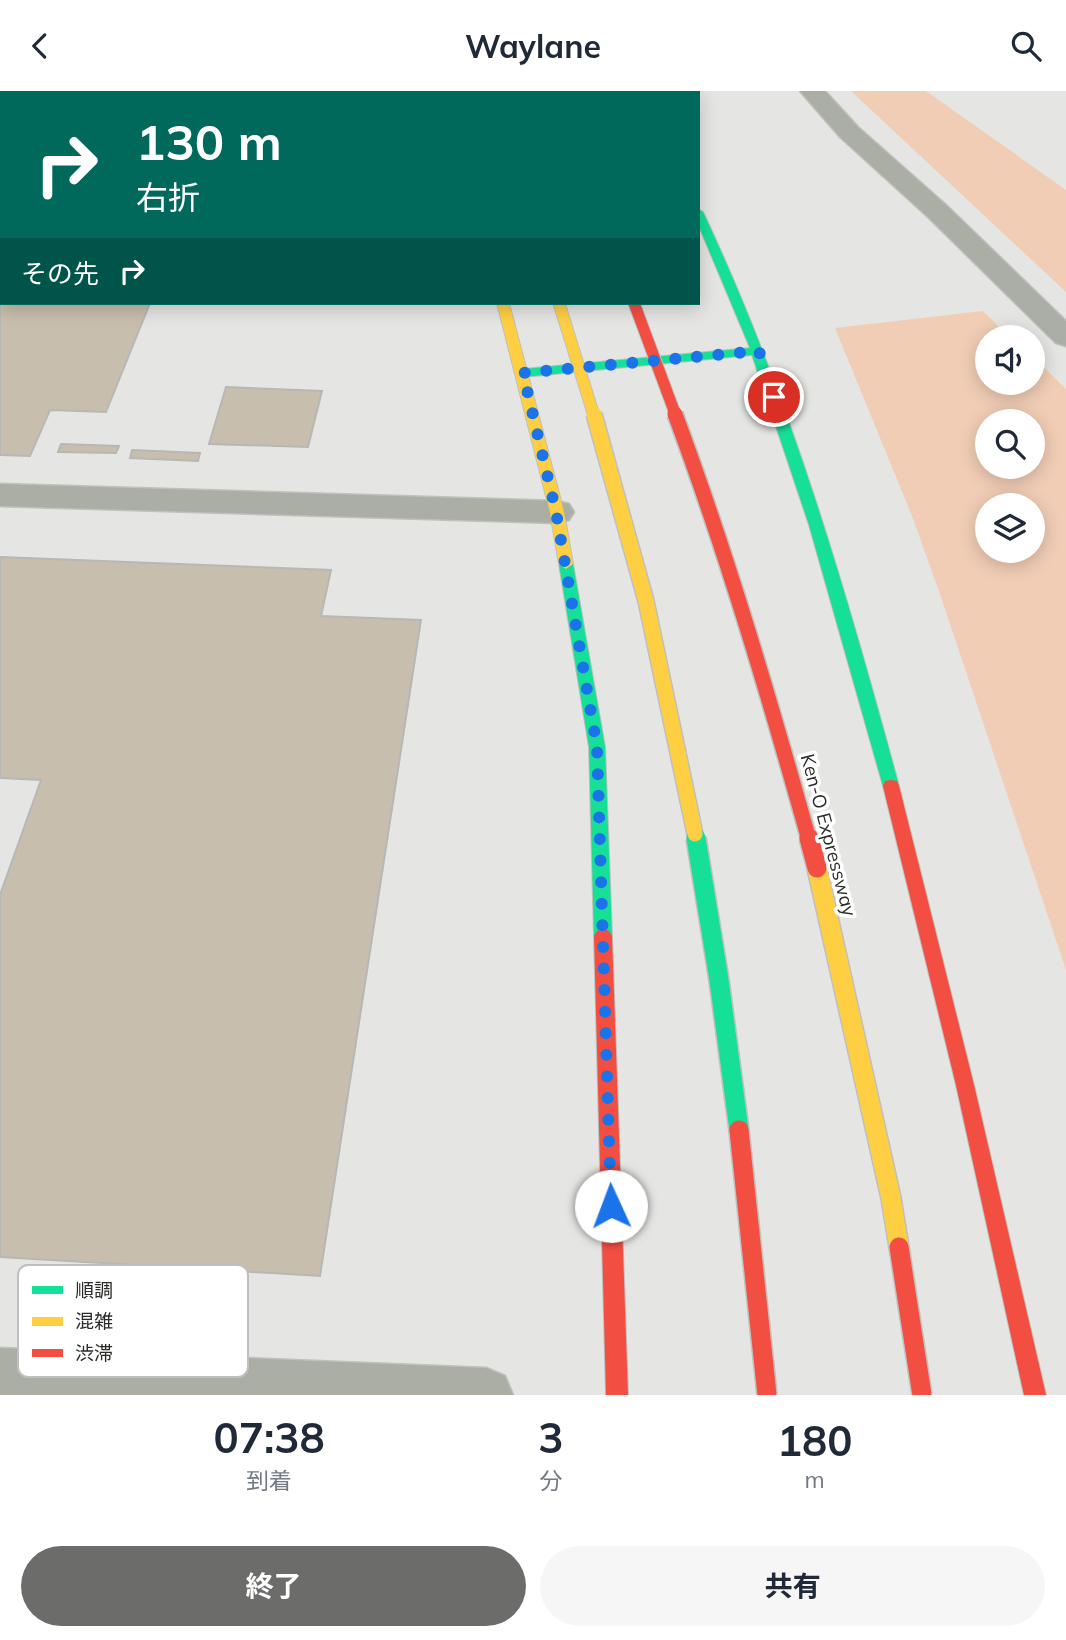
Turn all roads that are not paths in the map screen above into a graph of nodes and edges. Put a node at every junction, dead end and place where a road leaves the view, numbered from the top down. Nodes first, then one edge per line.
1 (812, 91) edge
2 (700, 216) edge
3 (504, 305) edge
4 (560, 305) edge
5 (635, 305) edge
6 (1066, 337) edge
7 (759, 351) junction
8 (523, 373) junction
9 (0, 495) edge
10 (556, 512) junction
11 (0, 1374) edge
12 (18, 1375) edge
13 (69, 1377) edge
14 (486, 1395) edge
15 (617, 1395) edge
16 (767, 1395) edge
17 (922, 1395) edge
18 (1035, 1395) edge

1 - 6 street
2 - 7 main road
3 - 8 main road
4 - 16 main road, bridge
5 - 17 main road, Ken-O Expressway, bridge
7 - 8 main road
7 - 18 main road
8 - 10 main road
9 - 10 street
10 - 15 main road
11 - 12 street
13 - 14 street

